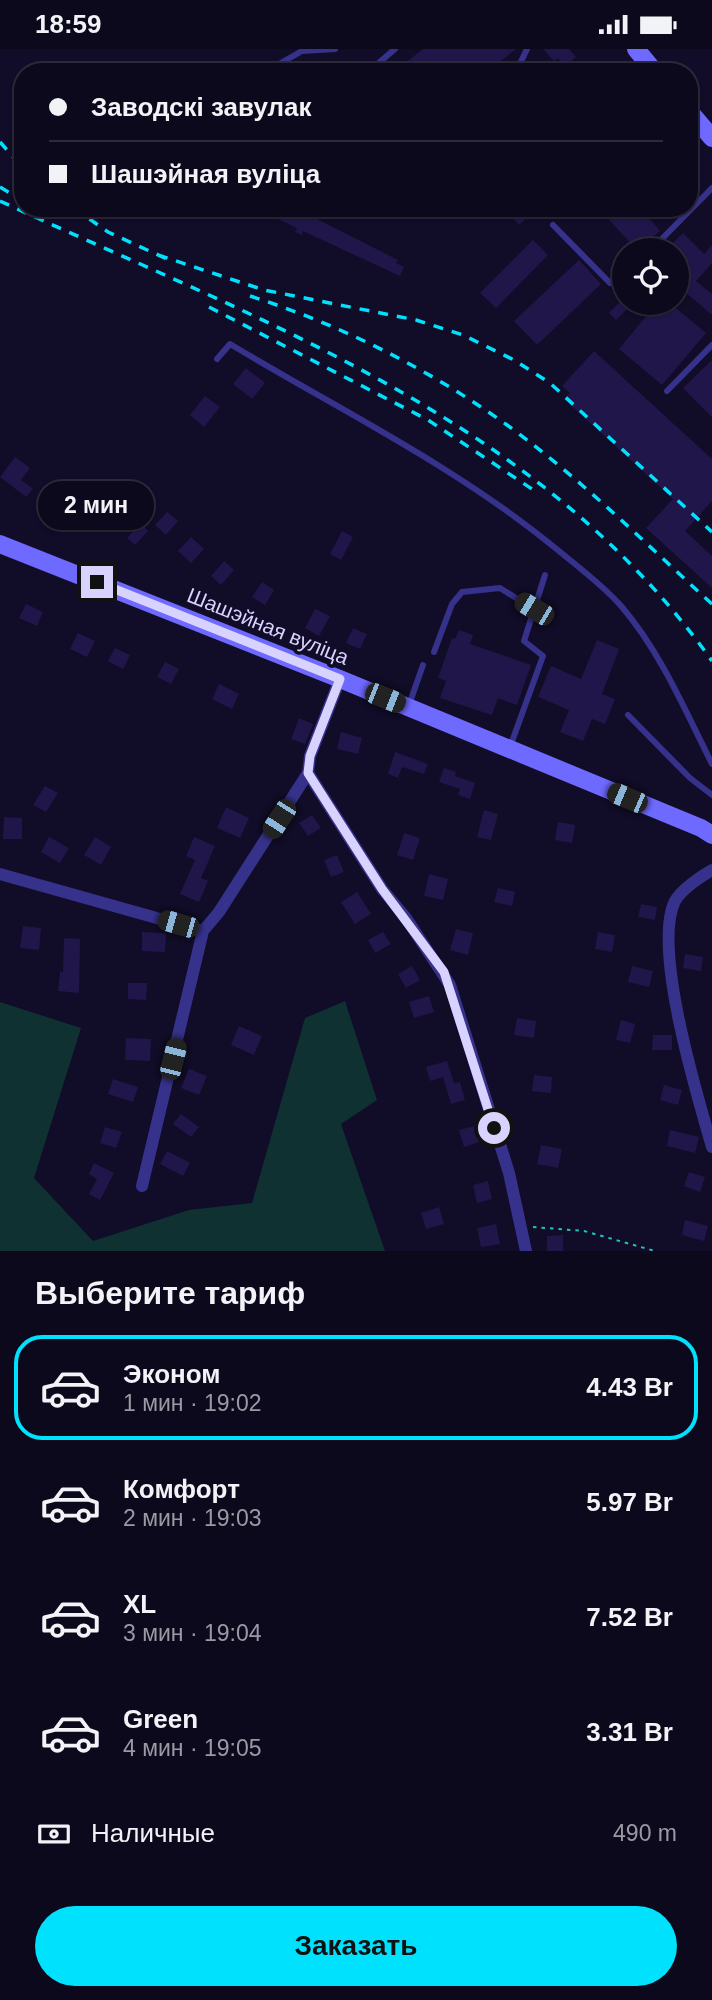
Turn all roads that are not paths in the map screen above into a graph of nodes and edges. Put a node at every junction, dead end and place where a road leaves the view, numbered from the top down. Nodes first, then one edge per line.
1 (335, 49) edge
2 (395, 49) edge
3 (636, 49) edge
4 (281, 63) edge
5 (379, 63) edge
6 (648, 63) edge
7 (698, 121) edge
8 (712, 138) edge
9 (712, 188) edge
10 (698, 202) edge
11 (683, 217) edge
12 (553, 225) dead end
13 (663, 238) edge
14 (612, 282) edge
15 (712, 345) edge
16 (217, 359) dead end
17 (667, 391) dead end
18 (0, 544) edge
19 (545, 575) dead end
20 (534, 609) junction
21 (434, 652) dead end
22 (423, 665) dead end
23 (340, 679) junction
24 (408, 707) junction
25 (628, 715) dead end
26 (510, 749) junction
27 (712, 764) edge
28 (308, 773) junction
29 (712, 795) edge
30 (712, 835) edge
31 (712, 870) edge
32 (0, 874) edge
33 (203, 931) junction
34 (712, 1147) edge
35 (142, 1186) dead end
36 (526, 1251) edge

1 - 4 lane
2 - 5 lane
3 - 6 main road
7 - 8 main road
9 - 10 lane
11 - 13 lane
12 - 14 lane
15 - 17 lane
16 - 27 lane
18 - 23 main road, Шашэйная вуліца
19 - 20 lane
20 - 21 lane
20 - 26 lane
22 - 24 lane
23 - 24 main road, Шашэйная вуліца
23 - 28 street
24 - 26 main road, Шашэйная вуліца
25 - 29 lane
26 - 30 main road, Шашэйная вуліца
28 - 33 street
28 - 36 street
31 - 34 street
32 - 33 street
33 - 35 street

